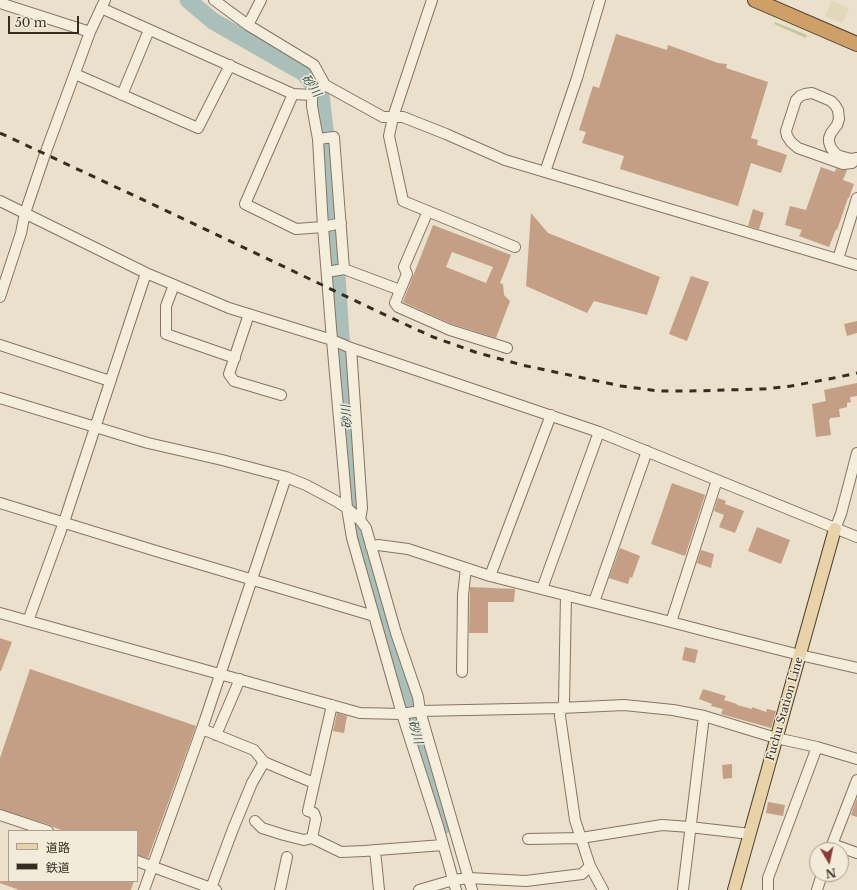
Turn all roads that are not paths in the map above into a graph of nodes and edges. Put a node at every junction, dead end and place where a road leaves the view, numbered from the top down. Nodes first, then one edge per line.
1 (214, 0) edge
2 (261, 0) edge
3 (432, 0) edge
4 (600, 0) edge
5 (755, 0) edge
6 (0, 3) edge
7 (103, 4) edge
8 (248, 25) junction
9 (149, 30) junction
10 (90, 32) junction
11 (857, 44) edge
12 (230, 65) junction
13 (75, 74) junction
14 (325, 85) junction
15 (122, 94) junction
16 (293, 94) junction
17 (312, 95) junction
18 (393, 116) junction
19 (318, 139) junction
20 (857, 158) edge
21 (546, 172) junction
22 (857, 198) edge
23 (0, 201) edge
24 (428, 211) junction
25 (25, 213) junction
26 (341, 223) junction
27 (323, 227) junction
28 (515, 247) dead end
29 (838, 259) junction
30 (857, 265) edge
31 (344, 269) junction
32 (327, 272) junction
33 (146, 273) junction
34 (174, 285) junction
35 (400, 290) junction
36 (0, 297) edge
37 (249, 314) junction
38 (332, 340) junction
39 (0, 345) edge
40 (352, 348) junction
41 (507, 348) dead end
42 (234, 358) junction
43 (110, 380) junction
44 (281, 395) dead end
45 (0, 398) edge
46 (551, 415) junction
47 (95, 427) junction
48 (599, 432) junction
49 (647, 451) junction
50 (857, 452) edge
51 (286, 477) junction
52 (717, 480) junction
53 (0, 503) edge
54 (347, 508) junction
55 (360, 520) junction
56 (64, 522) junction
57 (835, 529) junction
58 (857, 537) edge
59 (372, 547) junction
60 (466, 568) junction
61 (490, 576) junction
62 (253, 580) junction
63 (542, 589) junction
64 (566, 595) junction
65 (594, 602) junction
66 (0, 614) edge
67 (374, 616) junction
68 (28, 621) junction
69 (671, 622) junction
70 (800, 655) junction
71 (857, 668) edge
72 (462, 672) dead end
73 (220, 674) junction
74 (240, 680) junction
75 (332, 705) junction
76 (561, 708) junction
77 (420, 711) junction
78 (402, 714) junction
79 (704, 716) junction
80 (202, 729) junction
81 (216, 735) junction
82 (776, 738) junction
83 (817, 747) junction
84 (857, 759) edge
85 (264, 762) junction
86 (857, 780) edge
87 (314, 783) junction
88 (0, 815) edge
89 (255, 821) dead end
90 (690, 827) junction
91 (45, 830) edge
92 (750, 834) junction
93 (312, 838) junction
94 (581, 838) junction
95 (528, 839) dead end
96 (833, 842) edge
97 (443, 844) junction
98 (376, 850) junction
99 (287, 857) dead end
100 (138, 861) edge
101 (152, 866) junction
102 (590, 866) junction
103 (469, 878) junction
104 (454, 885) edge
105 (214, 889) edge
106 (144, 890) edge
107 (280, 890) edge
108 (379, 890) edge
109 (419, 890) edge
110 (472, 890) edge
111 (603, 890) edge
112 (683, 890) edge
113 (734, 890) edge
114 (768, 890) edge

1 - 8 street
2 - 8 street
3 - 18 street
4 - 21 street
5 - 11 highway
6 - 10 street
7 - 9 street
7 - 10 street
8 - 14 street
9 - 12 street
9 - 15 street
10 - 13 street
12 - 15 street
12 - 16 street
13 - 15 street
13 - 25 street
14 - 17 street
14 - 18 street
16 - 17 street
16 - 27 street
17 - 19 street
18 - 21 street
18 - 24 street
19 - 26 street
19 - 27 street
20 - 20 street
21 - 29 street
22 - 29 street
23 - 25 street
24 - 28 street
24 - 35 street
25 - 33 street
25 - 36 street
26 - 27 street
26 - 31 street
27 - 32 street
29 - 30 street
31 - 32 street
31 - 35 street
32 - 38 street
33 - 34 street
33 - 43 street
34 - 37 street
34 - 42 street
35 - 41 street
37 - 38 street
37 - 42 street
38 - 40 street
38 - 54 street
39 - 43 street
40 - 46 street
40 - 55 street
42 - 44 street
43 - 47 street
45 - 47 street
46 - 48 street
46 - 61 street
47 - 51 street
47 - 56 street
48 - 49 street
48 - 63 street
49 - 52 street
49 - 65 street
50 - 57 street
51 - 54 street
51 - 62 street
52 - 57 street
52 - 69 street
53 - 56 street
54 - 55 street
54 - 67 street
55 - 59 street
56 - 62 street
56 - 68 street
57 - 58 street
57 - 70 main road, Fuchu Station Line
59 - 60 street
59 - 77 street
60 - 61 street
60 - 72 street
61 - 63 street
62 - 67 street
62 - 73 street
63 - 64 street
64 - 65 street
64 - 76 street
65 - 69 street
66 - 68 street
67 - 78 street
68 - 73 street
69 - 70 street
70 - 71 street
70 - 82 main road, Fuchu Station Line
73 - 74 street
73 - 80 street
74 - 75 street
74 - 81 street
75 - 78 street
75 - 87 street
76 - 77 street
76 - 79 street
76 - 94 street
77 - 78 street
77 - 103 street
78 - 97 street
79 - 82 street
79 - 90 street
80 - 81 street
80 - 101 street
81 - 85 street
82 - 83 street
82 - 92 main road, Fuchu Station Line
83 - 84 street
83 - 114 street
85 - 87 street
85 - 105 street
86 - 96 street
87 - 93 street
88 - 91 street
89 - 93 street
90 - 92 street
90 - 94 street
90 - 112 street
92 - 113 main road, Fuchu Station Line
93 - 98 street
94 - 95 street
94 - 102 street
97 - 98 street
97 - 104 street
98 - 108 street
99 - 107 street
100 - 101 street
101 - 105 street
101 - 106 street
102 - 103 street
102 - 111 street
103 - 104 street
103 - 110 street
104 - 109 street

